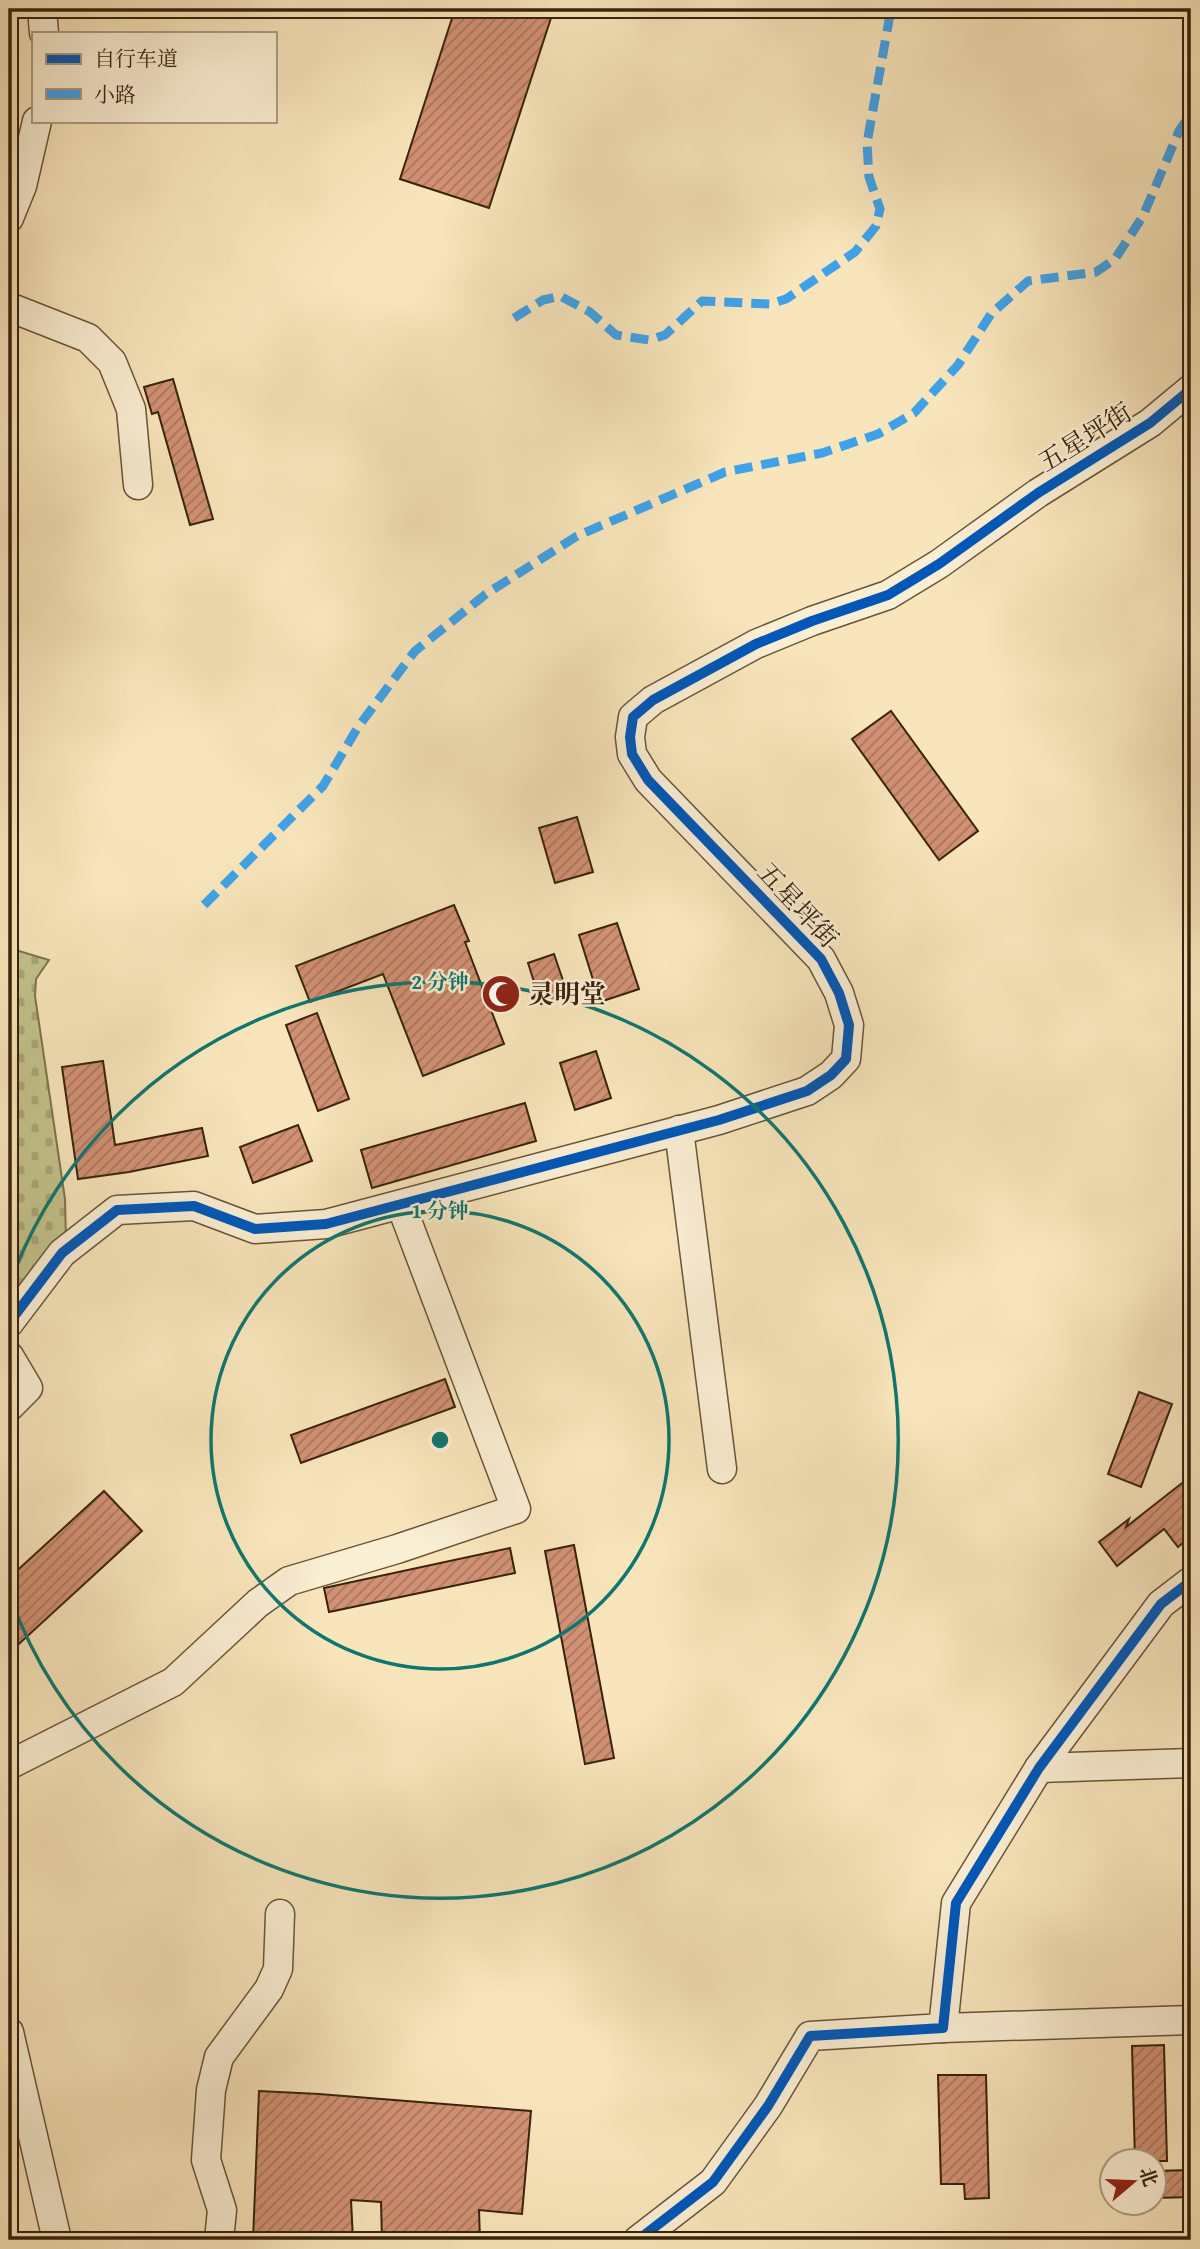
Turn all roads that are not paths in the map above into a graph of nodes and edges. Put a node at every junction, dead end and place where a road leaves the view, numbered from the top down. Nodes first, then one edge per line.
1 (42, 9) edge
2 (44, 32) edge
3 (37, 122) edge
4 (9, 218) edge
5 (9, 307) edge
6 (1191, 389) edge
7 (138, 485) dead end
8 (679, 1130) junction
9 (401, 1205) junction
10 (9, 1323) edge
11 (9, 1356) edge
12 (18, 1398) edge
13 (722, 1469) dead end
14 (1191, 1581) edge
15 (1191, 1763) edge
16 (9, 1765) edge
17 (1040, 1768) junction
18 (280, 1914) dead end
19 (1191, 2020) edge
20 (943, 2028) junction
21 (9, 2032) edge
22 (13, 2068) edge
23 (57, 2240) edge
24 (219, 2240) edge
25 (638, 2240) edge

1 - 2 street
3 - 4 street
5 - 7 street
6 - 8 street, 五星坪街
8 - 9 street, 五星坪街
8 - 13 street
9 - 10 street, 五星坪街
9 - 16 street
11 - 12 street
14 - 17 street
15 - 17 street
17 - 20 street
18 - 24 street
19 - 20 street
20 - 25 street
21 - 22 street
22 - 23 street

